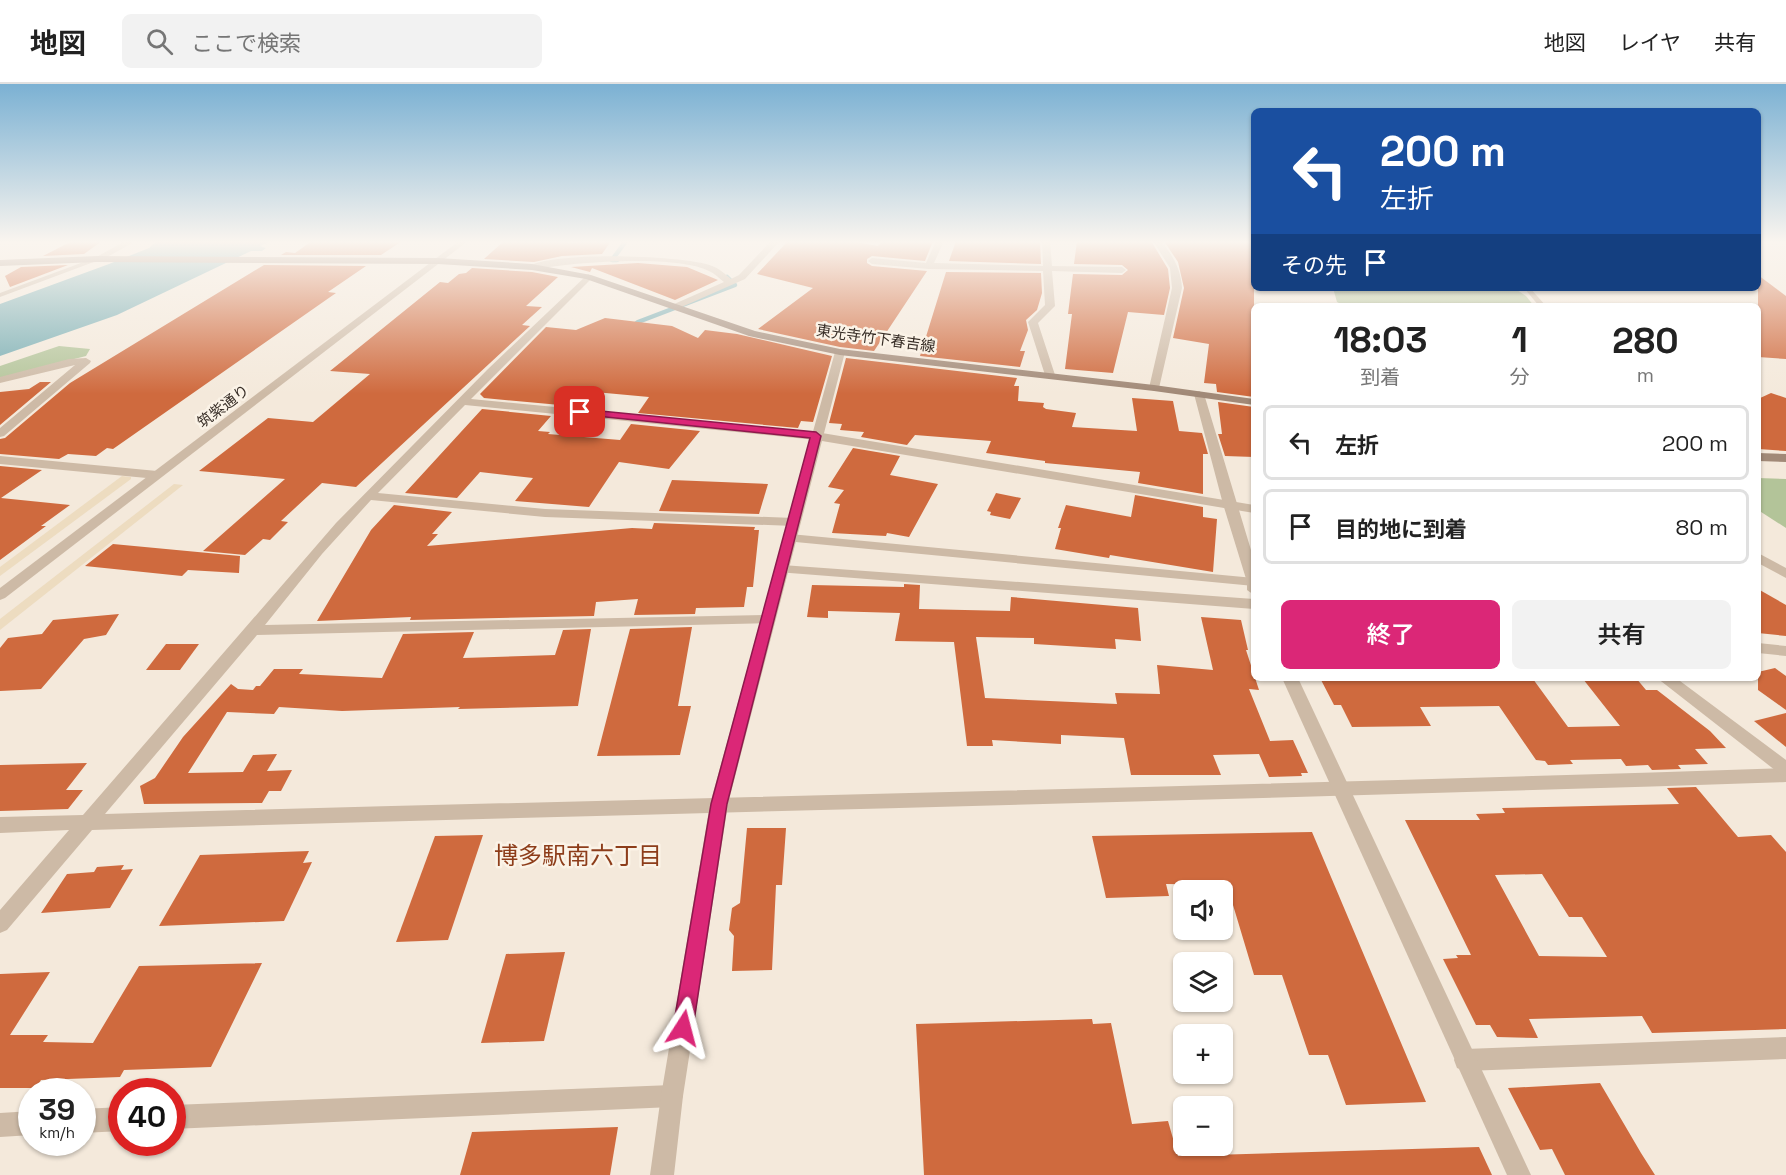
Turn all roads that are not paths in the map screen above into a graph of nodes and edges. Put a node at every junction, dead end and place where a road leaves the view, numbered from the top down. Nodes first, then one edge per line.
1 (397, 292) edge
2 (574, 292) edge
3 (630, 292) edge
4 (708, 292) edge
5 (1049, 292) edge
6 (1176, 292) edge
7 (675, 307) junction
8 (840, 352) junction
9 (1050, 375) junction
10 (0, 380) edge
11 (1154, 388) junction
12 (1199, 394) junction
13 (462, 400) junction
14 (1251, 402) edge
15 (0, 434) edge
16 (816, 436) junction
17 (1761, 457) edge
18 (1786, 458) edge
19 (0, 460) edge
20 (157, 475) junction
21 (368, 496) junction
22 (1229, 504) junction
23 (1251, 508) edge
24 (792, 530) junction
25 (1761, 559) edge
26 (782, 569) junction
27 (1251, 573) edge
28 (1786, 574) edge
29 (1251, 582) edge
30 (0, 595) edge
31 (1251, 604) edge
32 (767, 620) junction
33 (253, 630) junction
34 (1761, 648) edge
35 (1786, 651) edge
36 (1291, 681) edge
37 (1669, 681) edge
38 (1786, 769) edge
39 (1786, 775) edge
40 (1341, 790) junction
41 (719, 804) junction
42 (87, 823) junction
43 (0, 825) edge
44 (0, 924) edge
45 (1786, 1048) edge
46 (1466, 1060) junction
47 (672, 1096) junction
48 (186, 1116) edge
49 (18, 1124) edge
50 (0, 1125) edge
51 (662, 1175) edge
52 (1519, 1175) edge

1 - 20 street, 筑紫通り
2 - 13 street
3 - 7 main road, 東光寺竹下春吉線
4 - 7 street
5 - 9 street
6 - 11 street
7 - 8 main road, 東光寺竹下春吉線
8 - 9 main road, 東光寺竹下春吉線
8 - 16 street
9 - 11 main road, 東光寺竹下春吉線
10 - 15 street
11 - 12 main road, 東光寺竹下春吉線
12 - 14 main road, 東光寺竹下春吉線
12 - 22 street
13 - 16 street
13 - 21 street
16 - 22 street
16 - 24 street
17 - 18 main road
19 - 20 street
20 - 30 street, 筑紫通り
21 - 24 street
21 - 33 street
22 - 23 street
22 - 27 street
24 - 26 street
24 - 29 street
25 - 28 street
26 - 31 street
26 - 32 street
32 - 33 street
32 - 41 street
33 - 42 street
34 - 35 street
36 - 40 street
37 - 38 street
39 - 40 street
40 - 41 street
40 - 46 street
41 - 42 street
41 - 47 street
42 - 43 street
42 - 44 street
45 - 46 street
46 - 52 street
47 - 48 street
47 - 51 street
49 - 50 street

